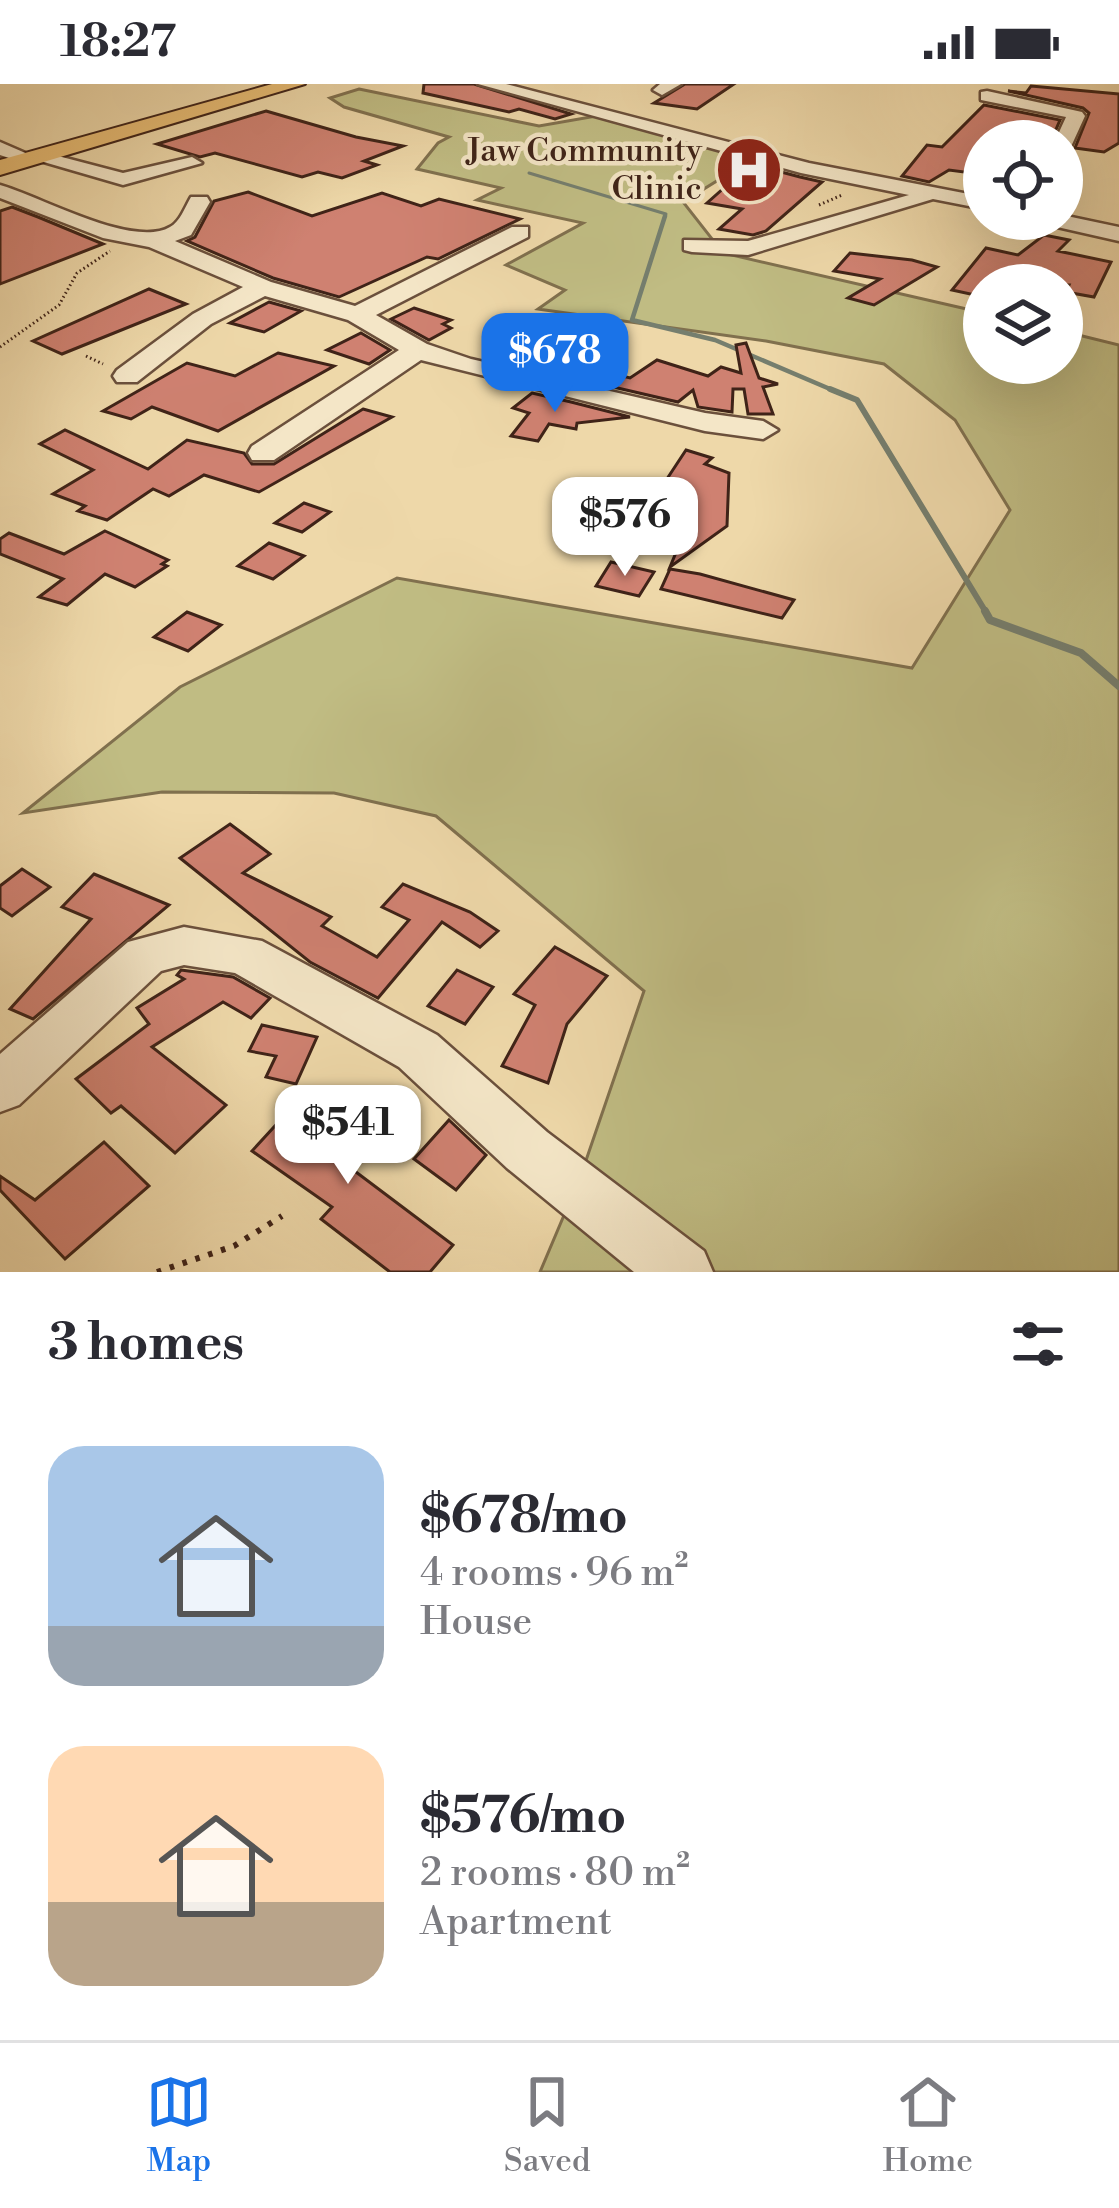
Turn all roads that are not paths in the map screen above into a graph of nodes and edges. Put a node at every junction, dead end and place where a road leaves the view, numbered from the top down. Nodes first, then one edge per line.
1 (274, 84) edge
2 (295, 84) edge
3 (486, 84) edge
4 (987, 95) dead end
5 (1074, 120) edge
6 (12, 158) edge
7 (192, 163) dead end
8 (0, 191) edge
9 (939, 194) junction
10 (963, 199) edge
11 (199, 202) dead end
12 (1083, 226) edge
13 (520, 232) dead end
14 (1119, 234) edge
15 (155, 241) junction
16 (692, 245) dead end
17 (262, 286) junction
18 (357, 316) junction
19 (418, 350) junction
20 (128, 376) dead end
21 (763, 430) dead end
22 (263, 453) dead end
23 (0, 1088) edge
24 (682, 1272) edge

1 - 6 main road
2 - 6 main road
3 - 9 street
4 - 5 street
6 - 7 street
8 - 15 street
9 - 10 street
9 - 16 street
11 - 15 street
12 - 14 street
13 - 18 street
15 - 17 street
17 - 18 street
17 - 20 street
18 - 19 street
19 - 21 street
19 - 22 street
23 - 24 street

